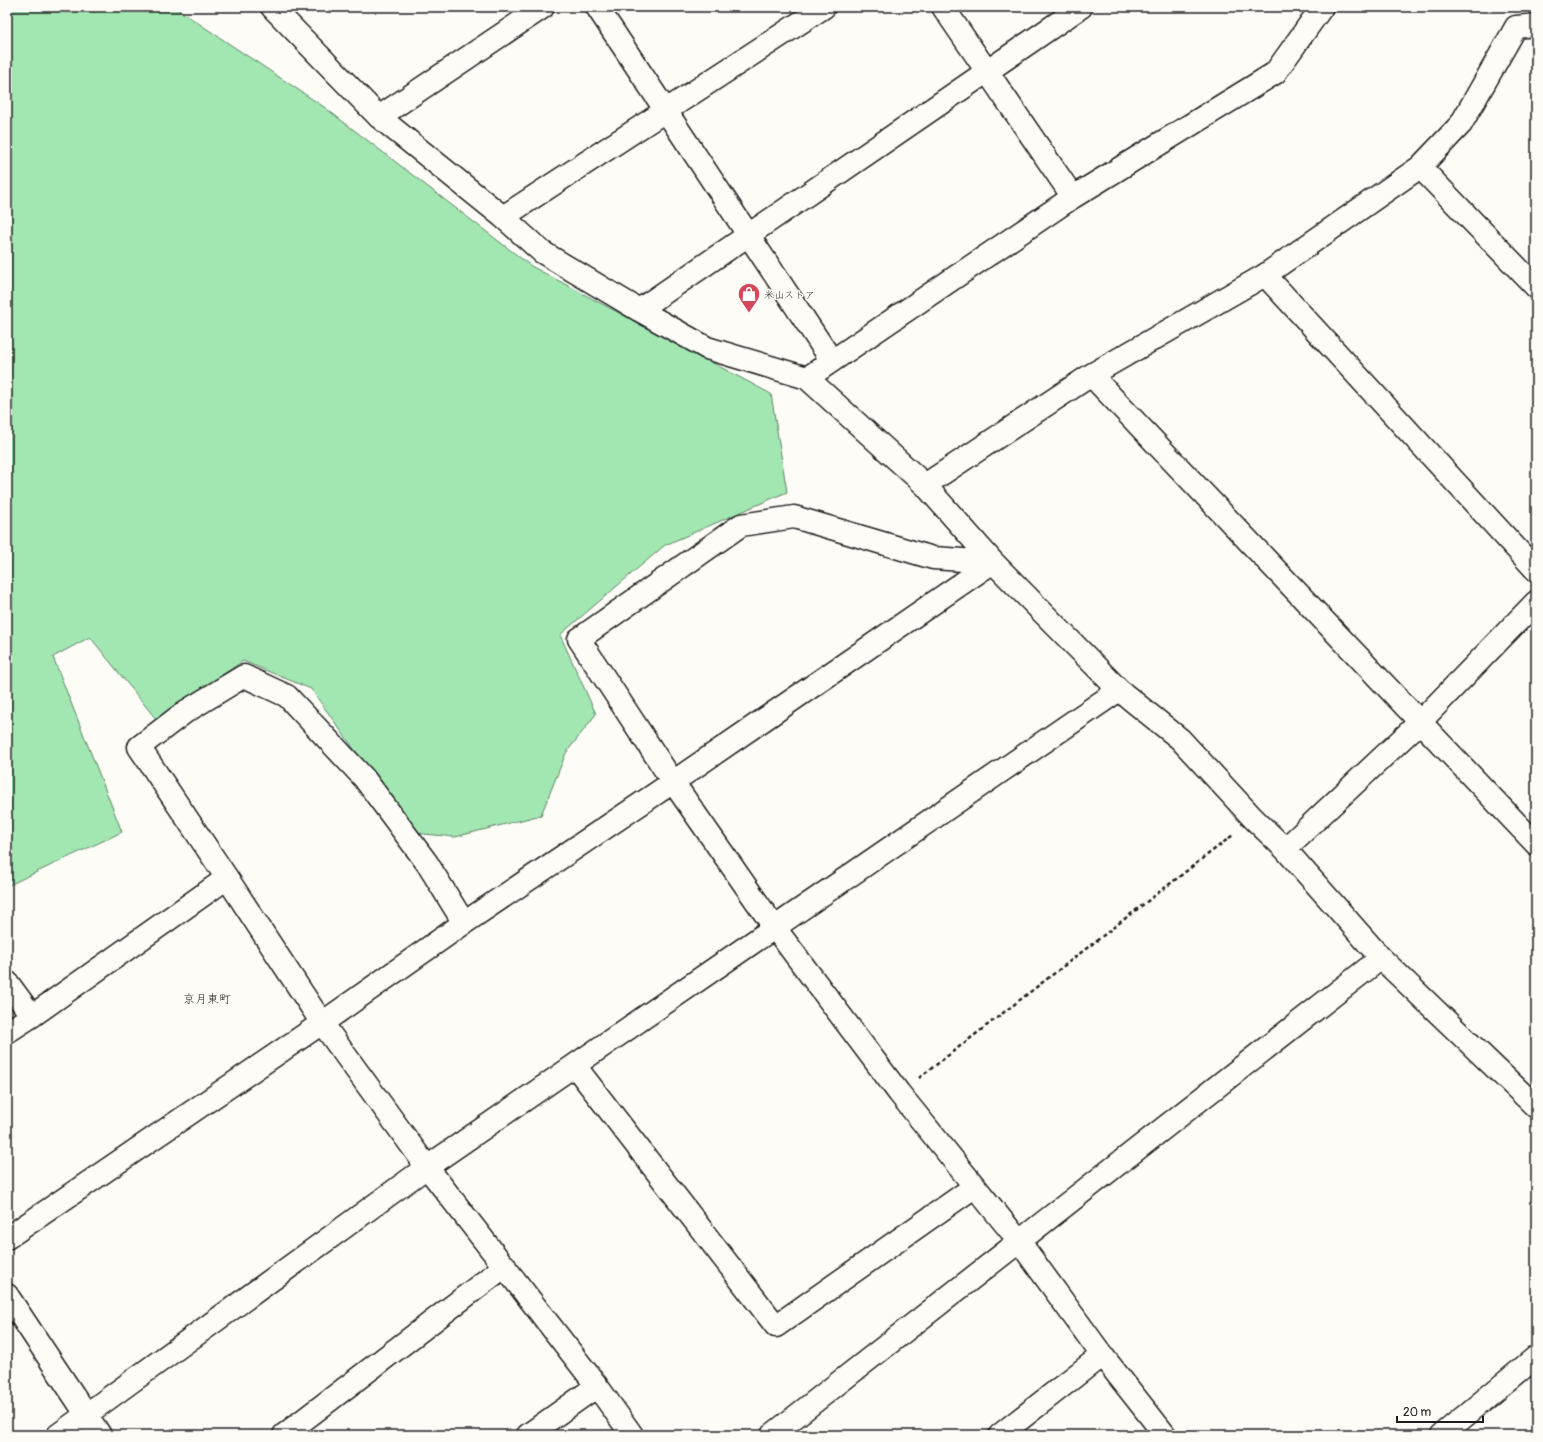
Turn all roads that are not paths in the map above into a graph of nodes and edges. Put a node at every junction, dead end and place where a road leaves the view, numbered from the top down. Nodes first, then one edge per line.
1 (273, 7) edge
2 (543, 7) edge
3 (597, 7) edge
4 (824, 7) edge
5 (943, 7) edge
6 (1082, 7) edge
7 (1322, 7) edge
8 (1536, 25) edge
9 (988, 71) junction
10 (666, 111) junction
11 (379, 117) junction
12 (1420, 167) junction
13 (1073, 197) junction
14 (503, 217) junction
15 (748, 235) junction
16 (1265, 275) junction
17 (1536, 287) edge
18 (638, 310) junction
19 (832, 361) junction
20 (1091, 375) junction
21 (807, 378) junction
22 (925, 485) junction
23 (993, 562) junction
24 (1536, 570) edge
25 (1536, 602) edge
26 (1119, 690) junction
27 (1420, 722) junction
28 (673, 782) junction
29 (1536, 844) edge
30 (1285, 849) junction
31 (227, 878) junction
32 (464, 923) junction
33 (775, 928) junction
34 (1382, 958) junction
35 (7, 982) edge
36 (32, 1016) junction
37 (322, 1023) junction
38 (7, 1032) edge
39 (575, 1066) junction
40 (1536, 1106) edge
41 (427, 1167) junction
42 (974, 1187) junction
43 (7, 1238) edge
44 (1019, 1241) junction
45 (505, 1266) junction
46 (7, 1295) edge
47 (1102, 1355) junction
48 (1536, 1357) edge
49 (597, 1386) junction
50 (86, 1415) junction
51 (58, 1435) edge
52 (100, 1435) edge
53 (284, 1435) edge
54 (528, 1435) edge
55 (632, 1435) edge
56 (772, 1435) edge
57 (1000, 1435) edge
58 (1165, 1435) edge
59 (1442, 1435) edge

1 - 11 street
2 - 11 street
3 - 10 street
4 - 10 street
5 - 9 street
6 - 9 street
7 - 13 street
8 - 12 street
9 - 13 street
9 - 15 street
10 - 14 street
10 - 15 street
11 - 14 street
12 - 16 street
12 - 17 street
13 - 19 street
14 - 18 street
15 - 18 street
15 - 19 street
16 - 20 street
16 - 24 street
18 - 21 street
19 - 21 street
20 - 22 street
20 - 27 street
21 - 22 street
22 - 23 street
23 - 26 street
23 - 28 street
23 - 28 street
25 - 27 street
26 - 30 street
26 - 33 street
27 - 29 street
27 - 30 street
28 - 32 street
28 - 33 street
30 - 34 street
31 - 32 street
31 - 36 street
31 - 37 street
32 - 37 street
33 - 39 street
33 - 42 street
34 - 40 street
34 - 44 street
35 - 36 street
36 - 38 street
37 - 41 street
37 - 43 street
39 - 41 street
39 - 42 street
41 - 45 street
41 - 50 street
42 - 44 street
44 - 47 street
44 - 56 street
45 - 49 street
45 - 53 street
46 - 50 street
47 - 57 street
47 - 58 street
48 - 59 street
49 - 54 street
49 - 55 street
50 - 51 street
50 - 52 street

